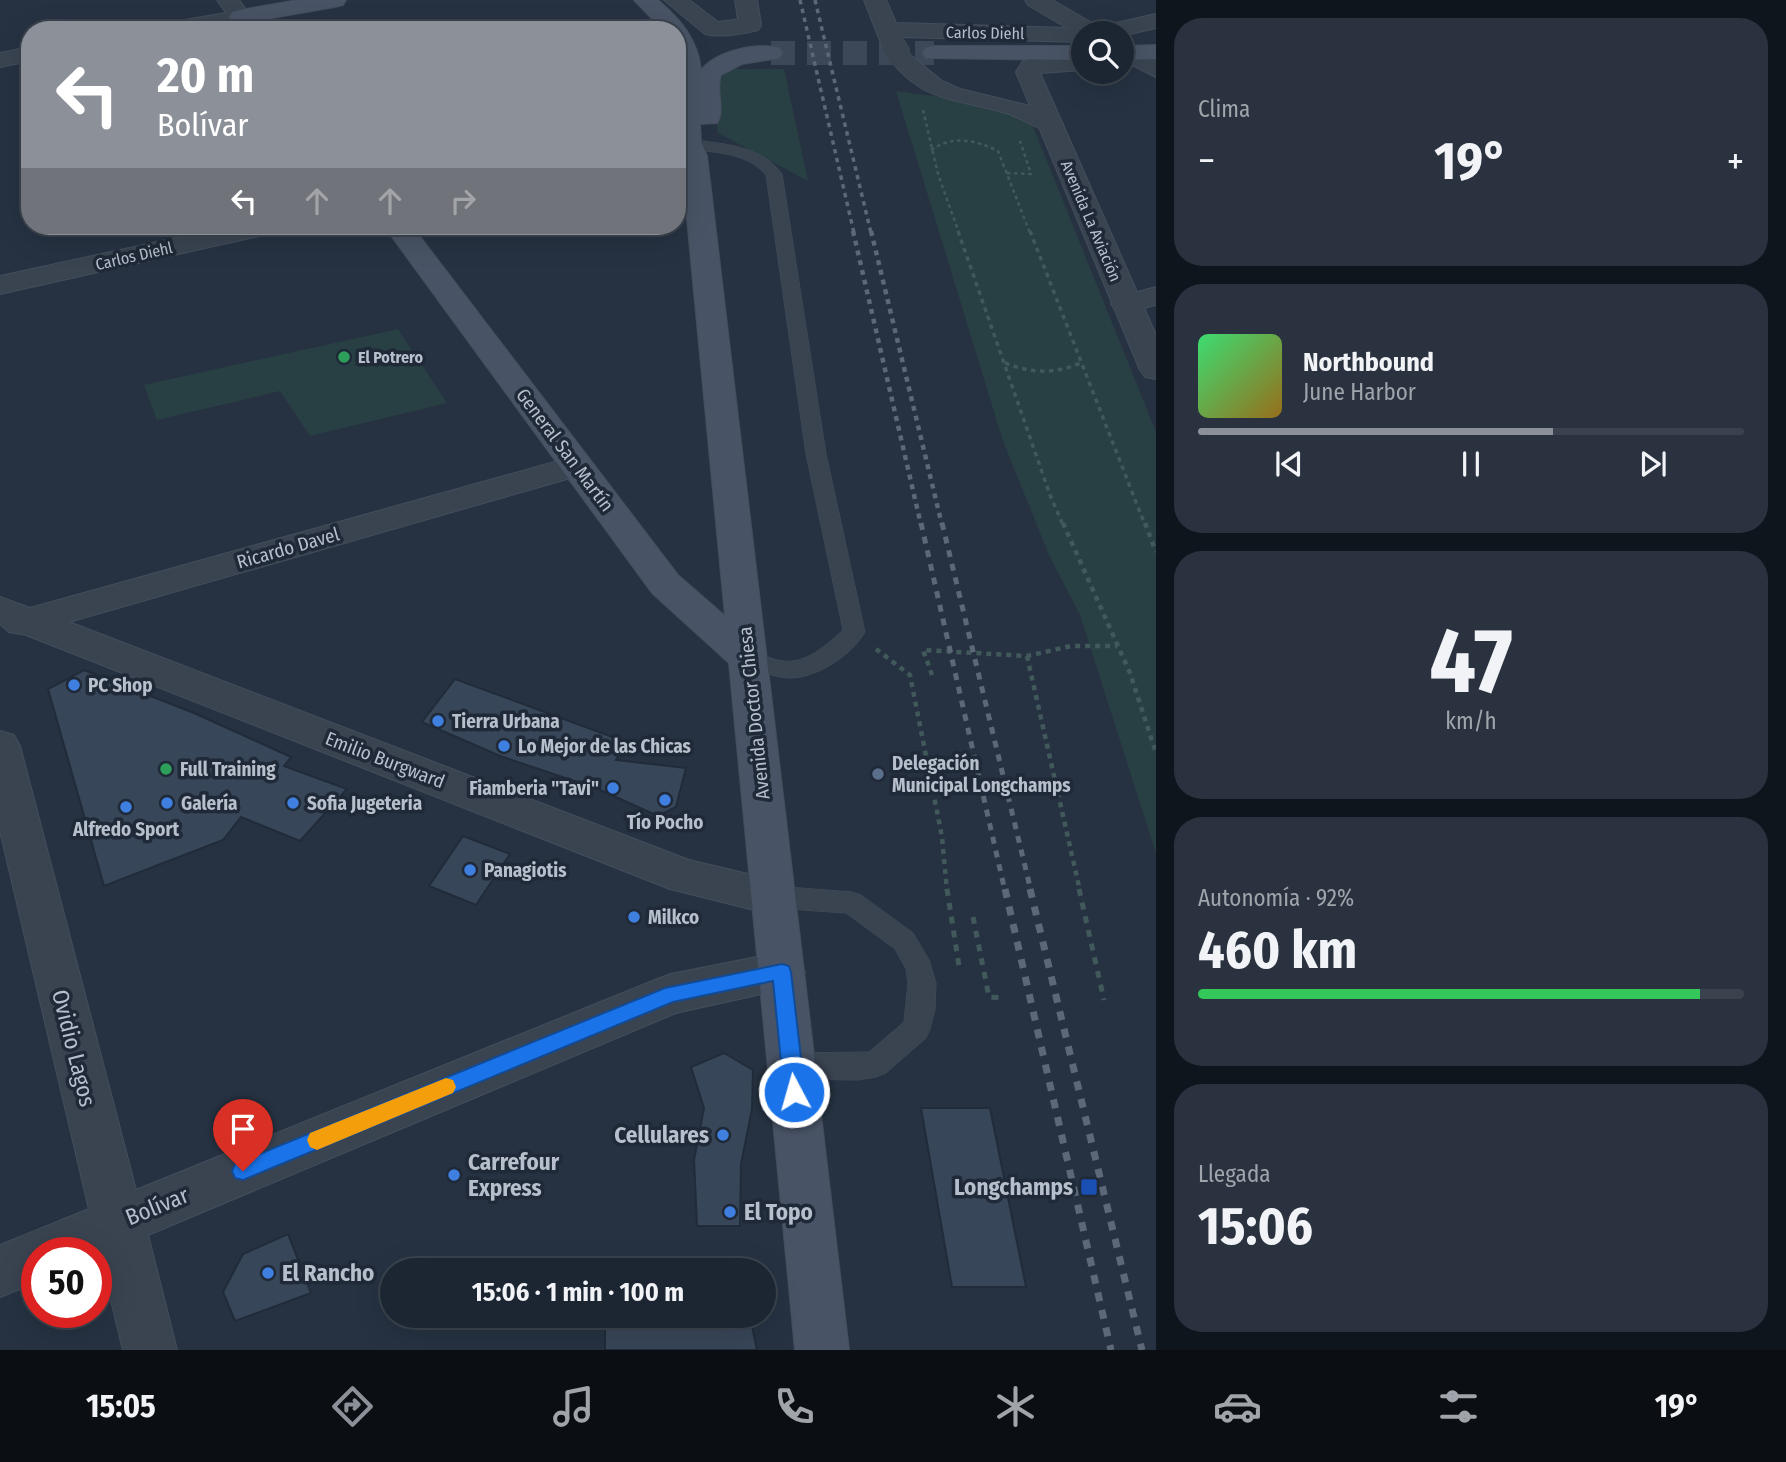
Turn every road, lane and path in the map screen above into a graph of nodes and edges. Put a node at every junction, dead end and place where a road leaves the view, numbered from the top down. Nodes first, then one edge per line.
1 (335, 0) edge
2 (645, 0) edge
3 (658, 0) edge
4 (675, 0) edge
5 (746, 0) edge
6 (875, 0) edge
7 (1036, 0) edge
8 (239, 15) edge
9 (210, 21) edge
10 (669, 21) edge
11 (685, 21) edge
12 (1072, 21) edge
13 (1156, 21) edge
14 (686, 22) edge
15 (1134, 26) edge
16 (1071, 36) edge
17 (686, 49) edge
18 (896, 49) junction
19 (934, 53) tunnel mouth
20 (1071, 53) edge
21 (21, 56) edge
22 (0, 60) edge
23 (1071, 63) edge
24 (1035, 100) junction
25 (686, 110) edge
26 (686, 141) edge
27 (686, 144) edge
28 (686, 147) edge
29 (1007, 173) junction
30 (227, 235) edge
31 (405, 235) edge
32 (0, 285) edge
33 (1156, 296) edge
34 (1126, 304) junction
35 (1083, 362) junction
36 (1004, 363) junction
37 (1156, 370) edge
38 (576, 466) junction
39 (1156, 552) edge
40 (10, 620) edge
41 (854, 632) junction
42 (1117, 646) junction
43 (1027, 656) junction
44 (749, 659) junction
45 (932, 676) dead end
46 (0, 746) edge
47 (1156, 753) edge
48 (774, 897) junction
49 (973, 916) dead end
50 (960, 966) dead end
51 (782, 972) junction
52 (1005, 998) dead end
53 (1104, 1000) dead end
54 (792, 1066) junction
55 (117, 1223) junction
56 (83, 1237) edge
57 (21, 1262) edge
58 (0, 1271) edge
59 (150, 1350) edge
60 (822, 1350) edge

1 - 8 main road
2 - 10 main road, Avenida Doctor Chiesa
3 - 11 main road
4 - 5 street
6 - 18 street
7 - 12 street
8 - 9 street
13 - 15 street
14 - 26 main road
16 - 18 street, Carlos Diehl
17 - 25 main road, Avenida Doctor Chiesa
18 - 24 street
19 - 20 main road
21 - 22 street
23 - 24 street, Carlos Diehl
24 - 29 path
24 - 34 street, Avenida La Aviación
27 - 41 lane
28 - 44 main road, Avenida Doctor Chiesa
29 - 35 path
29 - 36 path
30 - 32 street, Carlos Diehl
31 - 38 main road, General San Martín
33 - 34 street
34 - 37 street, Avenida La Aviación
35 - 36 path
35 - 39 path
36 - 42 path
38 - 40 street, Ricardo Davel
38 - 44 main road, General San Martín
40 - 48 street, Emilio Burgward
41 - 44 lane
41 - 50 path
42 - 43 path
42 - 47 path
43 - 45 path
43 - 53 path
44 - 48 main road, Avenida Doctor Chiesa
46 - 55 street, Ovidio Lagos
48 - 51 main road, Avenida Doctor Chiesa
48 - 54 lane
49 - 52 path
51 - 54 main road, Avenida Doctor Chiesa
51 - 55 street, Bolívar
54 - 60 main road, Avenida Doctor Chiesa
55 - 56 street, Bolívar
55 - 59 street, Ovidio Lagos
57 - 58 street

